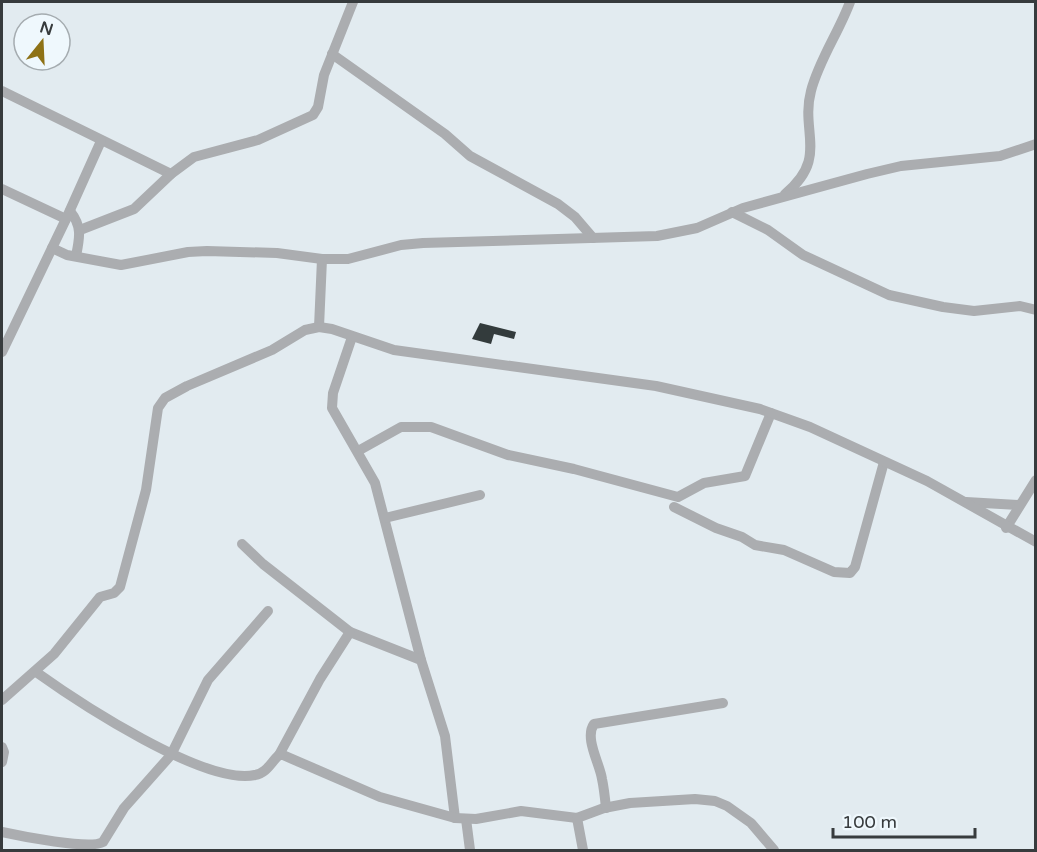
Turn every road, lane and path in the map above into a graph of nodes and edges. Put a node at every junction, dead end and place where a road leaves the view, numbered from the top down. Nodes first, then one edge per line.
1 (353, 2) edge
2 (850, 2) edge
3 (332, 54) junction
4 (2, 91) edge
5 (101, 141) junction
6 (1035, 144) edge
7 (171, 174) junction
8 (2, 189) edge
9 (781, 197) junction
10 (732, 212) junction
11 (68, 215) junction
12 (80, 230) junction
13 (593, 238) junction
14 (52, 248) junction
15 (76, 256) junction
16 (322, 259) junction
17 (1035, 310) edge
18 (319, 327) junction
19 (352, 337) junction
20 (2, 352) edge
21 (771, 413) junction
22 (358, 451) junction
23 (884, 462) junction
24 (1035, 480) edge
25 (480, 495) dead end
26 (966, 502) junction
27 (1019, 504) junction
28 (674, 507) dead end
29 (385, 518) junction
30 (1006, 528) junction
31 (1035, 542) edge
32 (242, 544) dead end
33 (268, 610) dead end
34 (350, 632) junction
35 (421, 660) junction
36 (36, 672) junction
37 (2, 700) edge
38 (723, 703) dead end
39 (2, 747) edge
40 (171, 755) junction
41 (279, 755) junction
42 (2, 762) edge
43 (606, 807) junction
44 (460, 818) junction
45 (577, 818) junction
46 (2, 832) edge
47 (470, 850) edge
48 (583, 850) edge
49 (774, 850) edge

1 - 3 street
2 - 9 street
3 - 7 street
3 - 13 street
4 - 5 street
5 - 7 street
5 - 11 street
6 - 9 street
7 - 12 street
8 - 11 street
9 - 10 street
10 - 13 street
10 - 17 street
11 - 12 street
11 - 14 street
12 - 15 street
13 - 16 street
14 - 15 street
14 - 20 street
15 - 16 street
16 - 18 street
18 - 19 street
18 - 36 street
19 - 21 street
19 - 22 street
21 - 22 street
21 - 23 street
22 - 29 street
23 - 26 street
23 - 28 street
24 - 27 street
25 - 29 street
26 - 27 street
26 - 30 street
27 - 30 street
29 - 35 street
30 - 31 street
32 - 34 street
33 - 40 street
34 - 35 street
34 - 41 street
35 - 44 street
36 - 37 street
36 - 40 street
38 - 43 street
39 - 42 street
40 - 41 street
40 - 46 street
41 - 44 street
43 - 45 street
43 - 49 street
44 - 45 street
44 - 47 street
45 - 48 street

